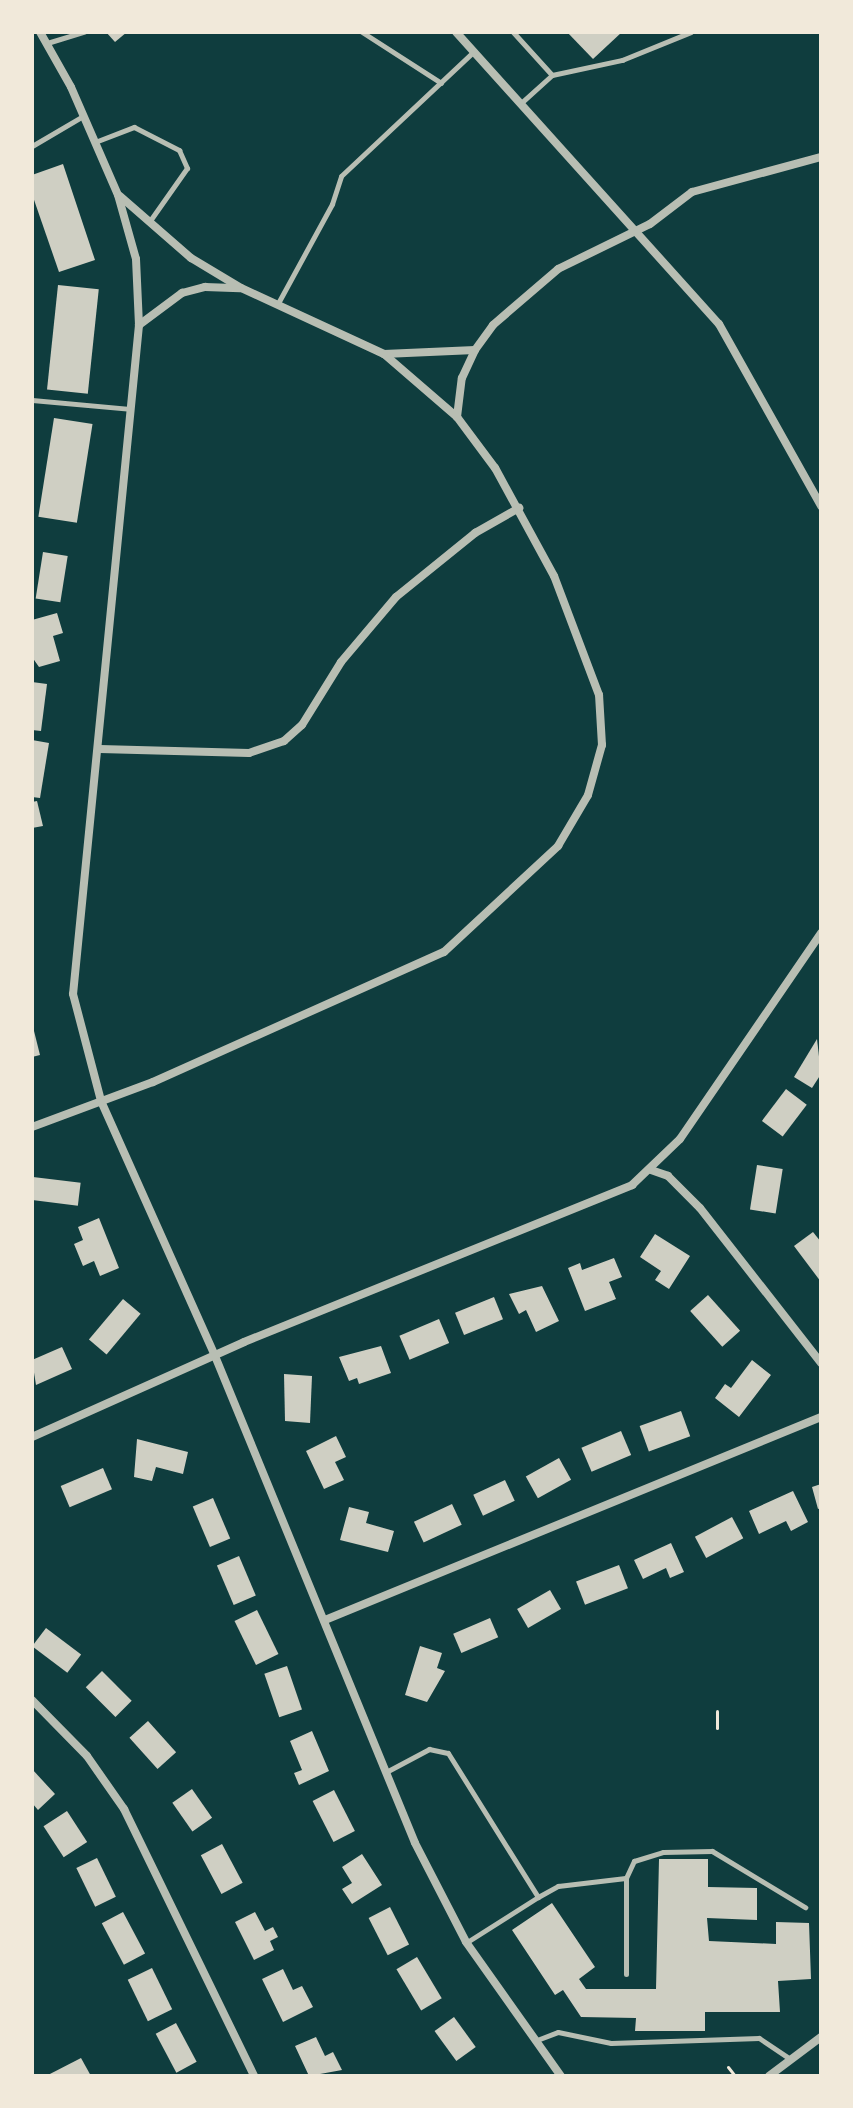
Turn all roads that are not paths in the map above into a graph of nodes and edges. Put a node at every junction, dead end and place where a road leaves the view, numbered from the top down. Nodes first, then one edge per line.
1 (40, 32) edge
2 (83, 32) edge
3 (362, 32) edge
4 (456, 32) edge
5 (513, 32) edge
6 (691, 32) edge
7 (46, 44) junction
8 (474, 51) junction
9 (552, 75) junction
10 (441, 83) junction
11 (521, 103) junction
12 (84, 116) junction
13 (95, 142) junction
14 (32, 146) edge
15 (821, 157) edge
16 (118, 195) junction
17 (148, 223) junction
18 (637, 230) junction
19 (241, 288) junction
20 (276, 306) junction
21 (139, 325) junction
22 (475, 350) junction
23 (384, 354) junction
24 (32, 400) edge
25 (131, 409) junction
26 (457, 417) junction
27 (821, 506) edge
28 (519, 508) junction
29 (100, 749) junction
30 (821, 933) edge
31 (101, 1101) junction
32 (32, 1127) edge
33 (651, 1170) junction
34 (215, 1356) junction
35 (821, 1363) edge
36 (821, 1417) edge
37 (32, 1437) edge
38 (325, 1620) junction
39 (32, 1700) edge
40 (386, 1773) junction
41 (626, 1878) junction
42 (538, 1897) junction
43 (805, 1907) dead end
44 (466, 1942) junction
45 (626, 1974) dead end
46 (821, 2037) edge
47 (537, 2040) junction
48 (791, 2059) junction
49 (254, 2076) edge
50 (561, 2076) edge
51 (769, 2076) edge

1 - 7 street
2 - 7 lane
3 - 10 lane
4 - 8 street
5 - 9 lane
6 - 9 lane
7 - 12 street
8 - 10 lane
8 - 11 street
9 - 11 lane
10 - 20 lane
11 - 18 street
12 - 13 street
12 - 14 lane
13 - 16 street
13 - 17 lane
15 - 18 street
16 - 17 street
16 - 21 street
17 - 19 street
18 - 22 street
18 - 27 street
19 - 20 street
19 - 21 street
20 - 23 street
21 - 25 street
22 - 23 street
22 - 26 street
23 - 26 street
24 - 25 lane
25 - 29 street
26 - 28 street
28 - 29 street
28 - 31 street
29 - 31 street
30 - 33 street
31 - 32 street
31 - 34 street
33 - 34 street
33 - 35 street
34 - 37 street
34 - 38 street
36 - 38 street
38 - 40 street
39 - 49 street
40 - 42 lane
40 - 44 street
41 - 42 lane
41 - 43 lane
41 - 45 lane
42 - 44 lane
44 - 47 street
46 - 48 street
47 - 48 lane
47 - 50 street
48 - 51 street

